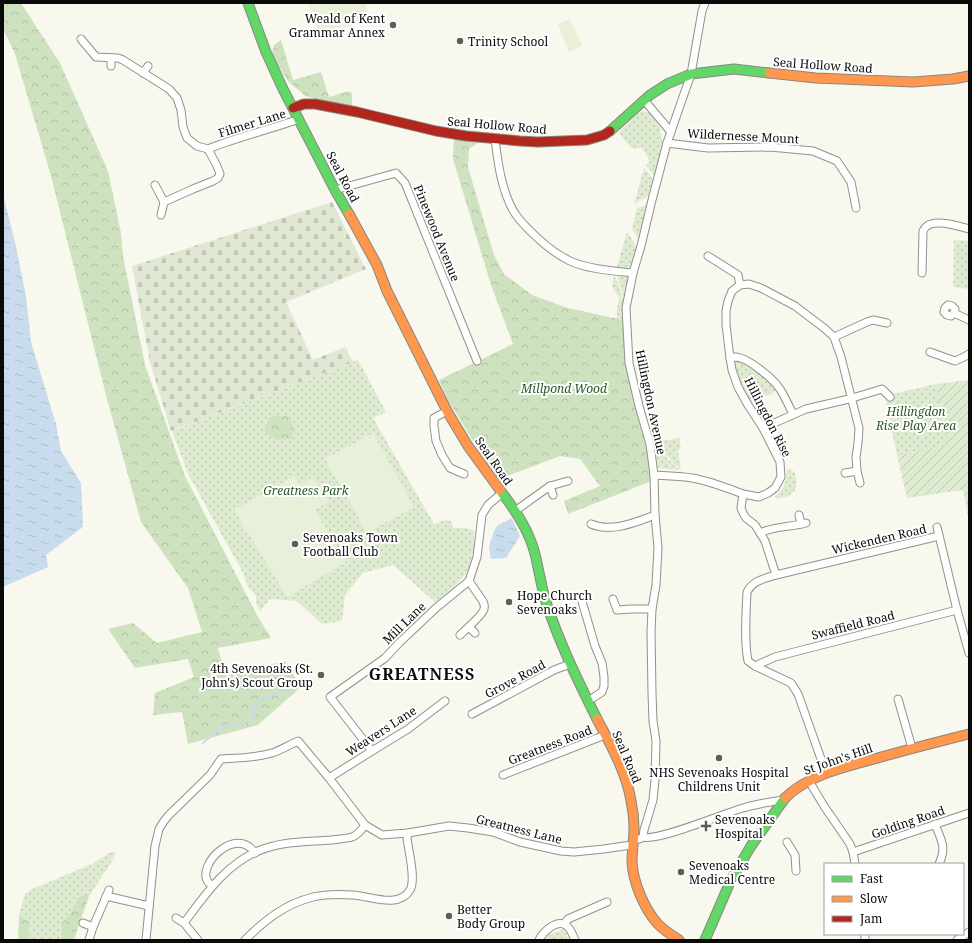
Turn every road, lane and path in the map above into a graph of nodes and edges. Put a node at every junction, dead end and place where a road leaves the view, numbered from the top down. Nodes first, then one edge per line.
1 (248, 3) edge
2 (705, 3) edge
3 (81, 39) dead end
4 (111, 58) junction
5 (111, 66) dead end
6 (148, 66) dead end
7 (143, 73) junction
8 (691, 74) junction
9 (969, 76) edge
10 (644, 100) junction
11 (293, 108) junction
12 (299, 119) junction
13 (671, 132) junction
14 (495, 139) junction
15 (667, 143) junction
16 (208, 149) junction
17 (155, 185) dead end
18 (335, 190) junction
19 (164, 202) junction
20 (856, 208) dead end
21 (161, 215) dead end
22 (969, 229) edge
23 (708, 256) dead end
24 (914, 263) dead end
25 (922, 263) junction
26 (922, 272) dead end
27 (633, 273) junction
28 (740, 285) junction
29 (954, 313) dead end
30 (969, 320) edge
31 (887, 323) dead end
32 (834, 337) junction
33 (930, 352) dead end
34 (969, 354) edge
35 (730, 358) junction
36 (477, 361) dead end
37 (890, 397) dead end
38 (852, 398) junction
39 (447, 411) junction
40 (793, 414) junction
41 (763, 428) junction
42 (857, 471) junction
43 (846, 473) dead end
44 (464, 474) dead end
45 (654, 475) junction
46 (568, 481) dead end
47 (860, 483) dead end
48 (550, 486) junction
49 (502, 493) junction
50 (743, 494) junction
51 (553, 495) dead end
52 (516, 511) junction
53 (655, 515) junction
54 (799, 515) dead end
55 (592, 524) dead end
56 (937, 527) dead end
57 (760, 533) junction
58 (939, 536) junction
59 (776, 575) junction
60 (469, 581) junction
61 (613, 599) dead end
62 (580, 601) dead end
63 (652, 609) junction
64 (957, 610) junction
65 (469, 626) junction
66 (475, 633) dead end
67 (460, 636) dead end
68 (969, 653) edge
69 (570, 664) junction
70 (755, 666) junction
71 (898, 698) dead end
72 (444, 701) dead end
73 (588, 701) junction
74 (472, 714) dead end
75 (969, 734) edge
76 (605, 735) junction
77 (912, 748) junction
78 (372, 750) junction
79 (502, 774) dead end
80 (826, 774) junction
81 (329, 778) junction
82 (809, 781) junction
83 (783, 800) junction
84 (969, 813) edge
85 (935, 824) junction
86 (365, 825) junction
87 (408, 833) junction
88 (636, 840) junction
89 (787, 842) dead end
90 (255, 852) junction
91 (853, 852) junction
92 (855, 863) edge
93 (940, 863) edge
94 (796, 871) dead end
95 (212, 886) junction
96 (607, 902) dead end
97 (149, 906) junction
98 (176, 918) dead end
99 (83, 922) dead end
100 (184, 923) junction
101 (564, 924) junction
102 (93, 927) junction
103 (969, 932) edge
104 (89, 940) edge
105 (146, 940) edge
106 (198, 940) edge
107 (245, 940) edge
108 (539, 940) edge
109 (575, 940) edge
110 (679, 940) edge
111 (705, 940) edge
112 (957, 940) edge

1 - 11 main road, Seal Road
2 - 8 street, Hillingdon Avenue
3 - 4 street
4 - 5 street
4 - 7 street
6 - 7 street
7 - 16 street
8 - 9 main road, Seal Hollow Road
8 - 10 main road, Seal Hollow Road
8 - 13 street, Hillingdon Avenue
10 - 13 street
10 - 14 main road, Seal Hollow Road
11 - 12 main road, Seal Road
11 - 14 main road, Seal Hollow Road
12 - 16 street, Filmer Lane
12 - 18 main road, Seal Road
13 - 15 street, Hillingdon Avenue
14 - 27 street
15 - 20 street, Wildernesse Mount
15 - 27 street, Hillingdon Avenue
16 - 19 street, Filmer Lane
17 - 19 street
18 - 36 street, Pinewood Avenue
18 - 39 main road, Seal Road
19 - 21 street
22 - 25 street
23 - 28 street
24 - 25 street
25 - 26 street
27 - 45 street, Hillingdon Avenue
28 - 32 street
28 - 35 street, Hillingdon Rise
29 - 30 street
31 - 32 street
32 - 38 street
33 - 34 street
35 - 40 street
35 - 41 street, Hillingdon Rise
37 - 38 street
38 - 40 street
38 - 42 street
39 - 44 street
39 - 49 main road, Seal Road
40 - 41 street
41 - 50 street, Hillingdon Rise
42 - 43 street
42 - 47 street
45 - 50 street, Hillingdon Rise
45 - 53 street, Hillingdon Avenue
46 - 48 street
48 - 51 street
48 - 52 street
49 - 52 main road, Seal Road
49 - 60 street
50 - 57 street
52 - 69 main road, Seal Road
53 - 55 street
53 - 63 street, Hillingdon Avenue
54 - 57 street
56 - 58 street
57 - 59 street
58 - 59 street, Wickenden Road
58 - 64 street, Wickenden Road
59 - 70 street, Wickenden Road
60 - 65 street
60 - 78 street, Mill Lane
61 - 63 street
62 - 73 street
63 - 88 street, Hillingdon Avenue
64 - 68 street, Wickenden Road
64 - 70 street, Swaffield Road
65 - 66 street
65 - 67 street
69 - 73 main road, Seal Road
69 - 74 street, Grove Road
70 - 80 street
71 - 77 street
72 - 78 street, Weavers Lane
73 - 76 main road, Seal Road
75 - 77 main road, St John's Hill
76 - 79 street, Greatness Road
76 - 88 main road, Seal Road
77 - 80 main road, St John's Hill
78 - 81 street, Weavers Lane
80 - 82 main road, St John's Hill
81 - 86 street, Greatness Lane
81 - 97 street, Greatness Lane
82 - 83 main road, St John's Hill
82 - 91 street
83 - 88 street, Greatness Lane
83 - 111 main road, St John's Hill
84 - 85 street, Golding Road
85 - 91 street, Golding Road
85 - 93 street
86 - 87 street, Greatness Lane
86 - 90 street
87 - 88 street, Greatness Lane
87 - 107 street
88 - 110 main road, Seal Road
89 - 94 street
90 - 95 street
90 - 95 street
91 - 92 street
95 - 100 street
96 - 101 street
97 - 102 street
97 - 105 street
98 - 100 street
99 - 102 street
100 - 106 street
101 - 108 street
101 - 109 street
102 - 104 street
103 - 112 street

